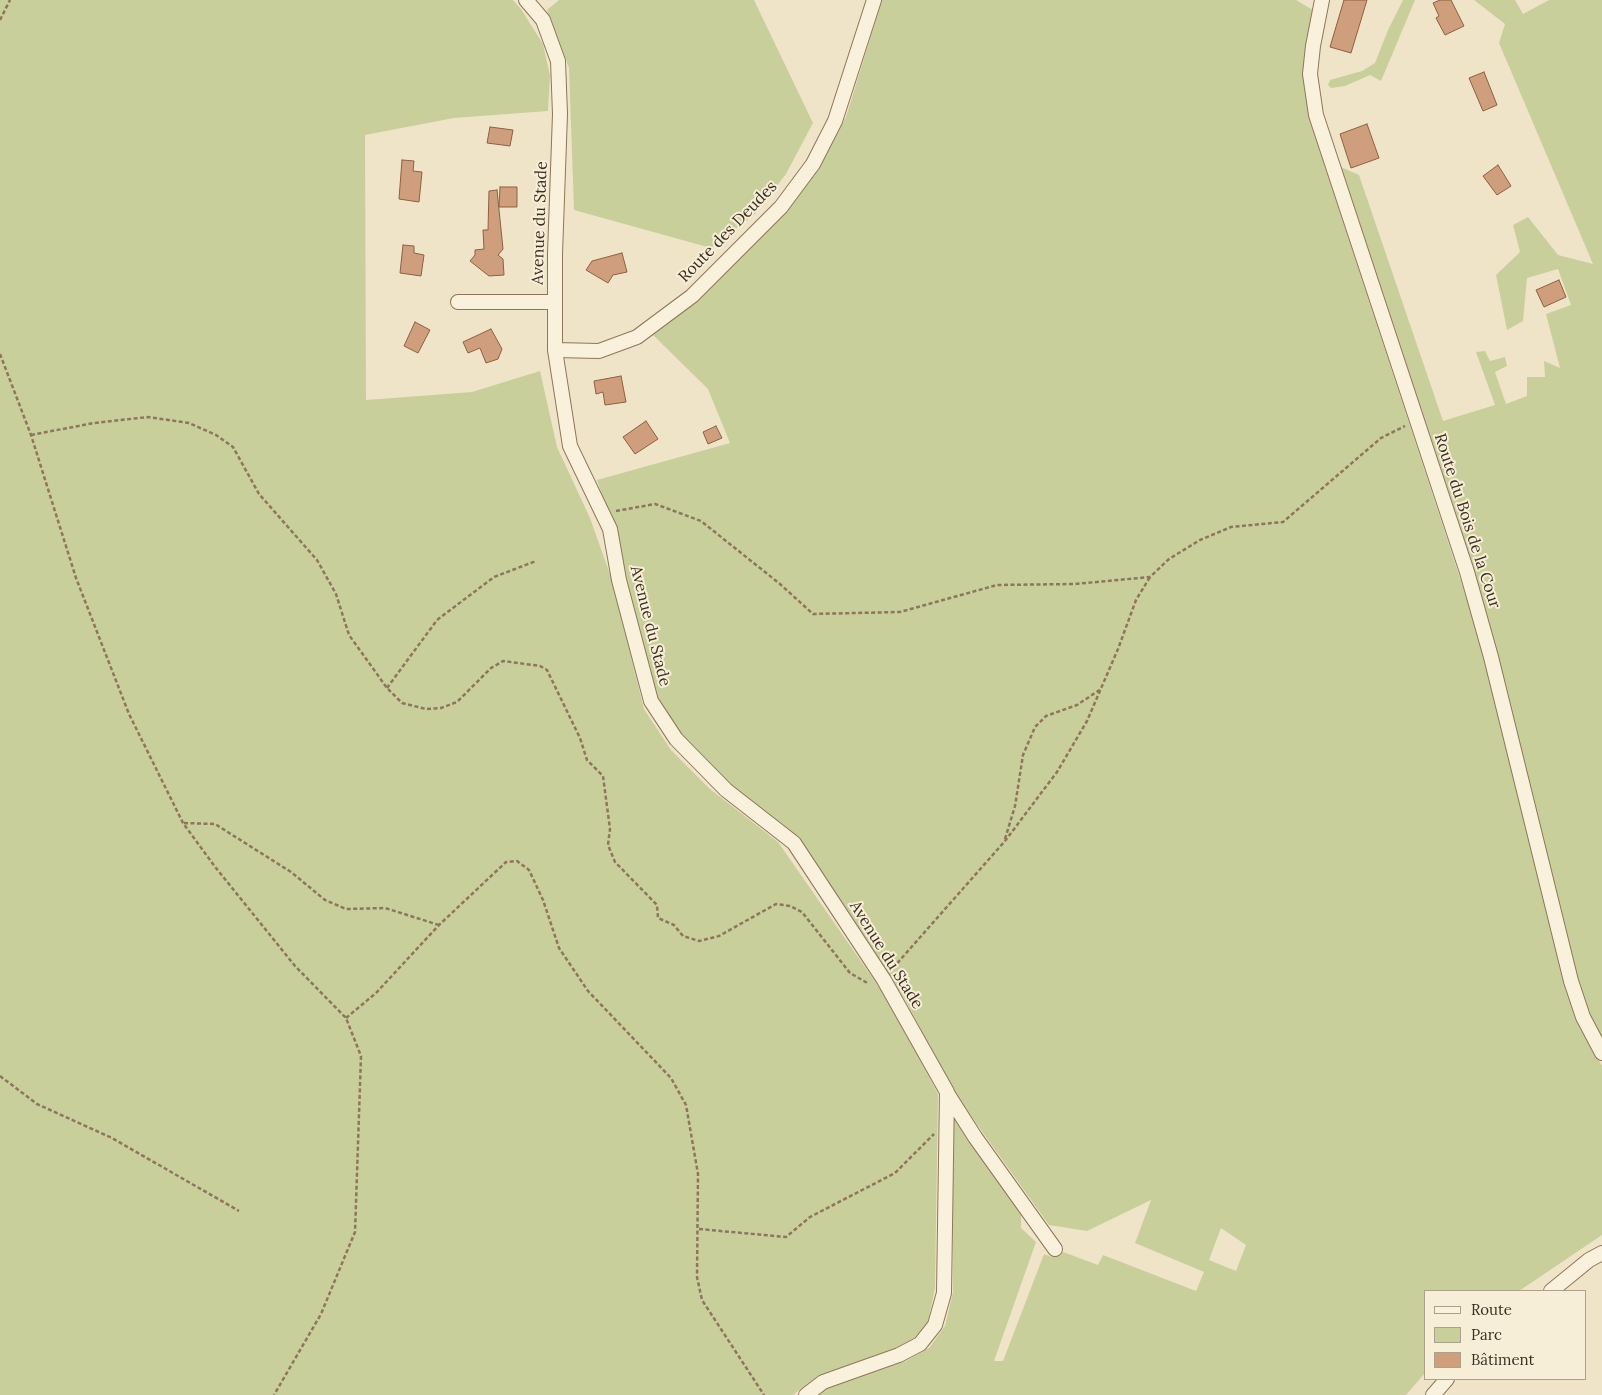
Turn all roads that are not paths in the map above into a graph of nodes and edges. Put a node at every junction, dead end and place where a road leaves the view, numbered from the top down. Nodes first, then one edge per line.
1 (526, 0) edge
2 (874, 0) edge
3 (1322, 0) edge
4 (458, 302) dead end
5 (555, 302) junction
6 (555, 350) junction
7 (1602, 1053) edge
8 (947, 1092) junction
9 (1056, 1249) dead end
10 (1602, 1252) edge
11 (1552, 1290) edge
12 (1446, 1380) edge
13 (806, 1395) edge
14 (1432, 1395) edge

1 - 5 street, Avenue du Stade
2 - 6 street, Route des Deudes
3 - 7 street, Route du Bois de la Cour
4 - 5 street
5 - 6 street, Avenue du Stade
6 - 8 street, Avenue du Stade
8 - 9 street, Avenue du Stade
8 - 13 street
10 - 11 street
12 - 14 street

